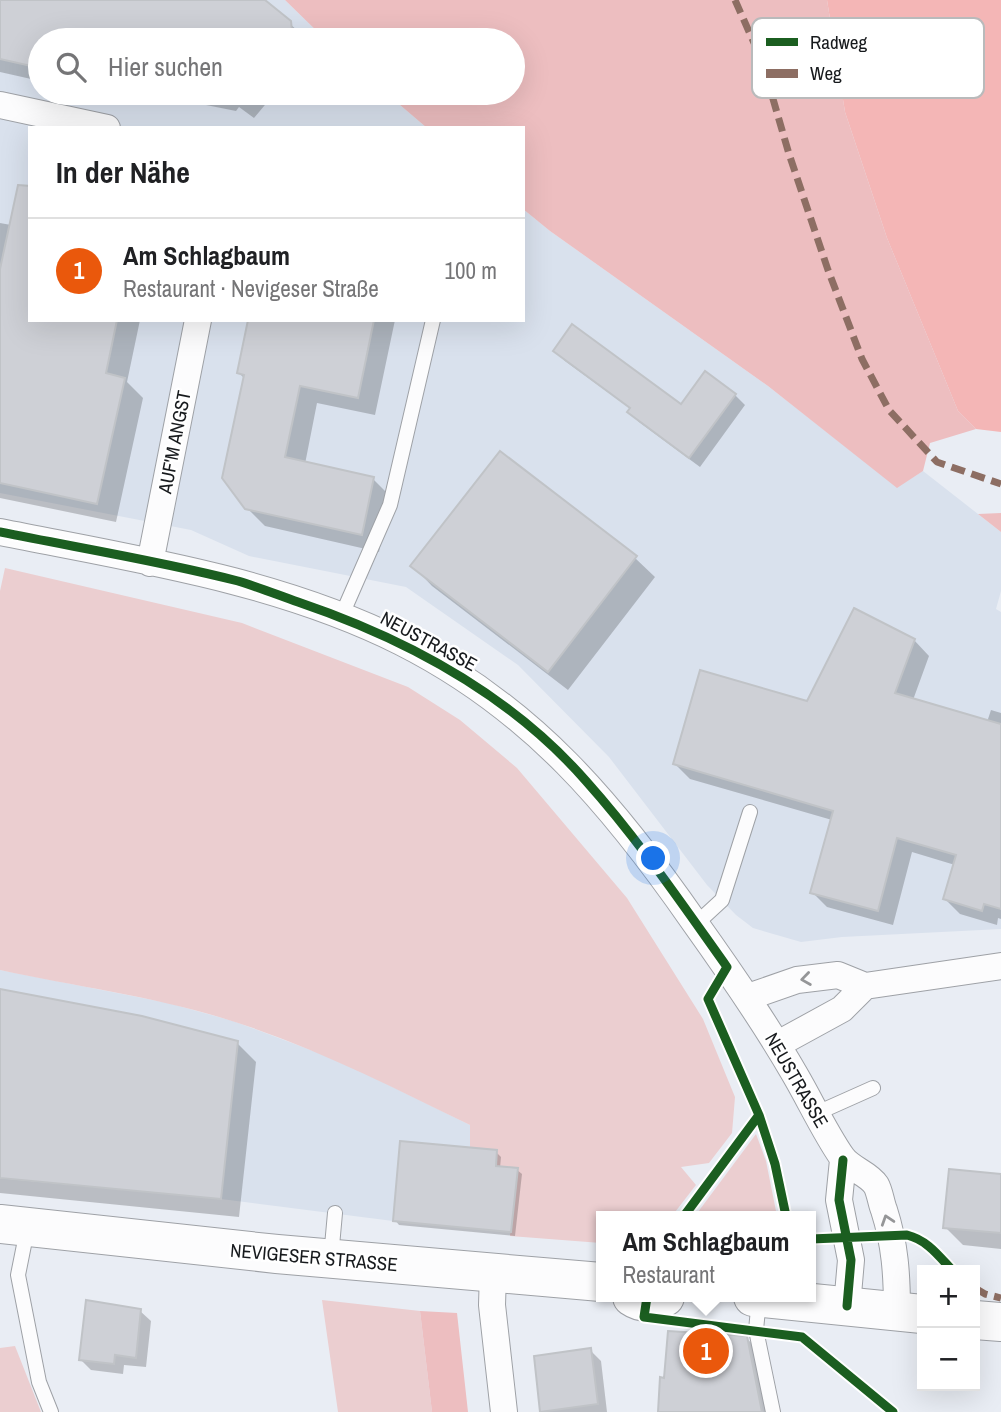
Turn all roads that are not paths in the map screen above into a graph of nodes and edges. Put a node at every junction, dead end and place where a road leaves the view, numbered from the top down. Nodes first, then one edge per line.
1 (0, 105) edge
2 (98, 126) edge
3 (198, 322) edge
4 (433, 322) edge
5 (0, 532) edge
6 (150, 563) junction
7 (341, 617) junction
8 (750, 812) dead end
9 (696, 924) junction
10 (1001, 966) edge
11 (865, 986) junction
12 (748, 997) junction
13 (778, 1044) junction
14 (873, 1088) dead end
15 (817, 1113) junction
16 (843, 1160) junction
17 (335, 1213) dead end
18 (14, 1225) edge
19 (331, 1259) junction
20 (493, 1273) junction
21 (596, 1282) edge
22 (759, 1302) edge
23 (803, 1302) edge
24 (847, 1306) junction
25 (909, 1312) edge
26 (980, 1320) edge
27 (1001, 1322) edge
28 (51, 1412) edge
29 (504, 1412) edge
30 (773, 1412) edge

1 - 2 street
3 - 6 street, AUF'M ANGST
4 - 7 lane
5 - 6 street, NEUSTRASSE
6 - 7 street, NEUSTRASSE
7 - 9 street, NEUSTRASSE
8 - 9 lane
9 - 12 street, NEUSTRASSE
10 - 11 street
11 -> 12 street
11 - 13 street
12 - 13 street, NEUSTRASSE
13 - 15 street, NEUSTRASSE
14 - 15 lane
15 - 16 street, NEUSTRASSE
16 - 24 street
25 -> 16 street, NEUSTRASSE
17 - 19 lane
18 - 19 main road, NEVIGESER STRASSE
18 - 28 lane, NEVIGESER STRASSE
19 - 20 main road, NEVIGESER STRASSE
20 - 21 main road, NEVIGESER STRASSE
20 - 29 street
22 - 30 lane
23 - 24 main road
24 - 25 main road
26 - 27 main road

